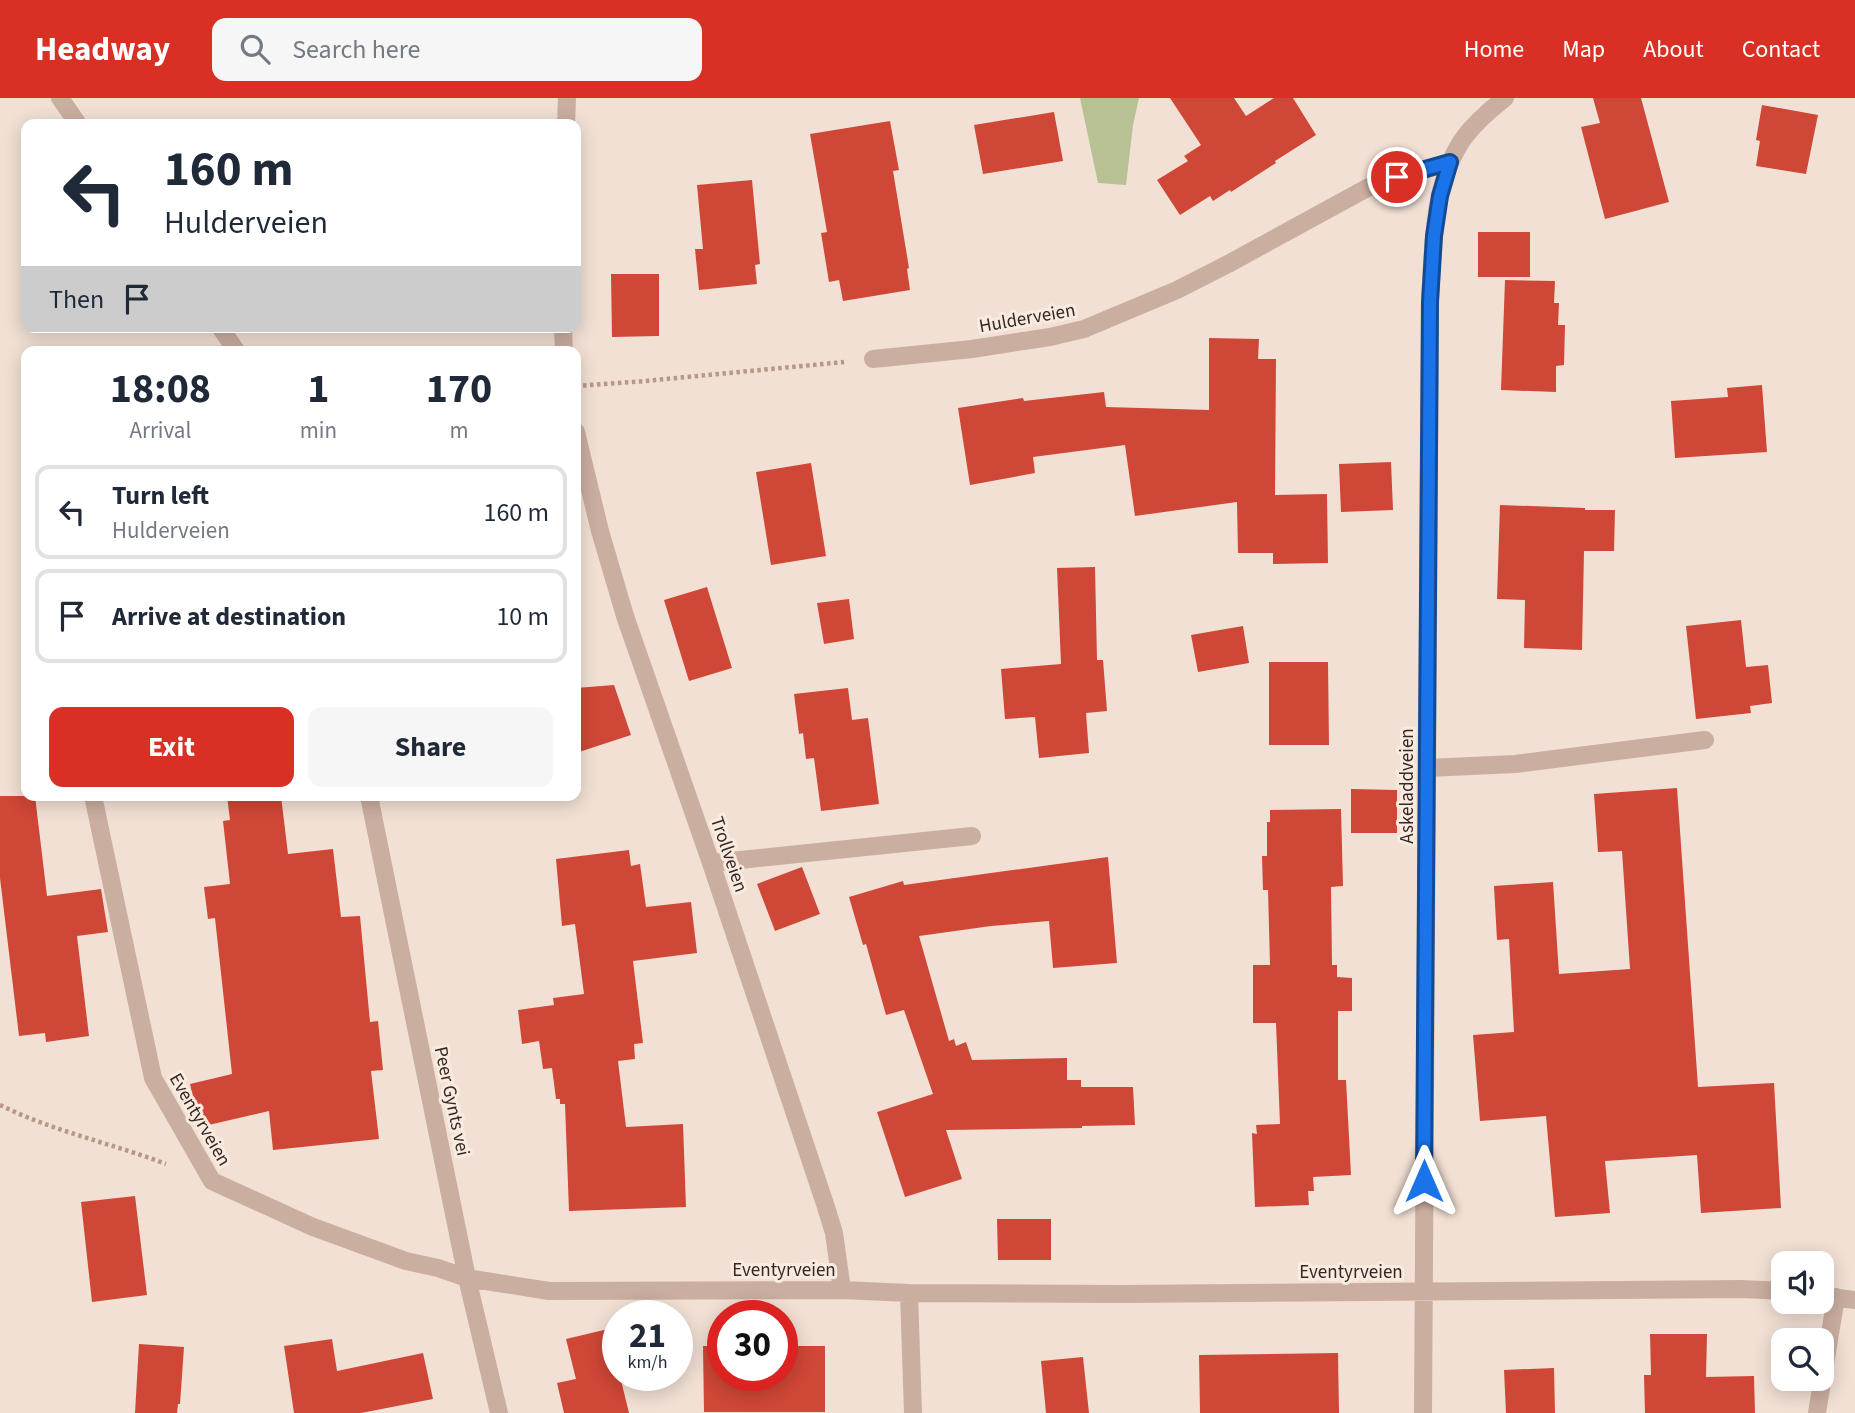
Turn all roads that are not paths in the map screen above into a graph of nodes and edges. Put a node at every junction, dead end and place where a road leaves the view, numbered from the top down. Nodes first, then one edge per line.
1 (60, 98) edge
2 (567, 98) edge
3 (1505, 98) edge
4 (75, 119) edge
5 (566, 119) edge
6 (1450, 162) junction
7 (873, 359) road end
8 (581, 453) edge
9 (1705, 740) dead end
10 (1427, 768) junction
11 (94, 801) edge
12 (370, 801) edge
13 (972, 836) dead end
14 (711, 863) junction
15 (467, 1278) junction
16 (842, 1290) junction
17 (1771, 1290) edge
18 (1424, 1291) junction
19 (909, 1293) junction
20 (1834, 1298) edge
21 (1855, 1300) edge
22 (1827, 1314) edge
23 (499, 1413) edge
24 (914, 1413) edge
25 (1423, 1413) edge
26 (1817, 1413) edge

1 - 4 street
2 - 5 street
3 - 6 street
6 - 7 street, Hulderveien
6 - 10 street, Askeladdveien
8 - 14 street, Trollveien
9 - 10 street
10 - 18 street, Askeladdveien
11 - 15 street, Eventyrveien
12 - 15 street, Peer Gynts vei
13 - 14 street
14 - 16 street, Trollveien
15 - 16 street, Eventyrveien
15 - 23 street, Peer Gynts vei
16 - 19 street, Eventyrveien
17 - 18 street, Eventyrveien
18 - 19 street, Eventyrveien
18 - 25 street, Askeladdveien
19 - 24 street
20 - 21 street
22 - 26 street

